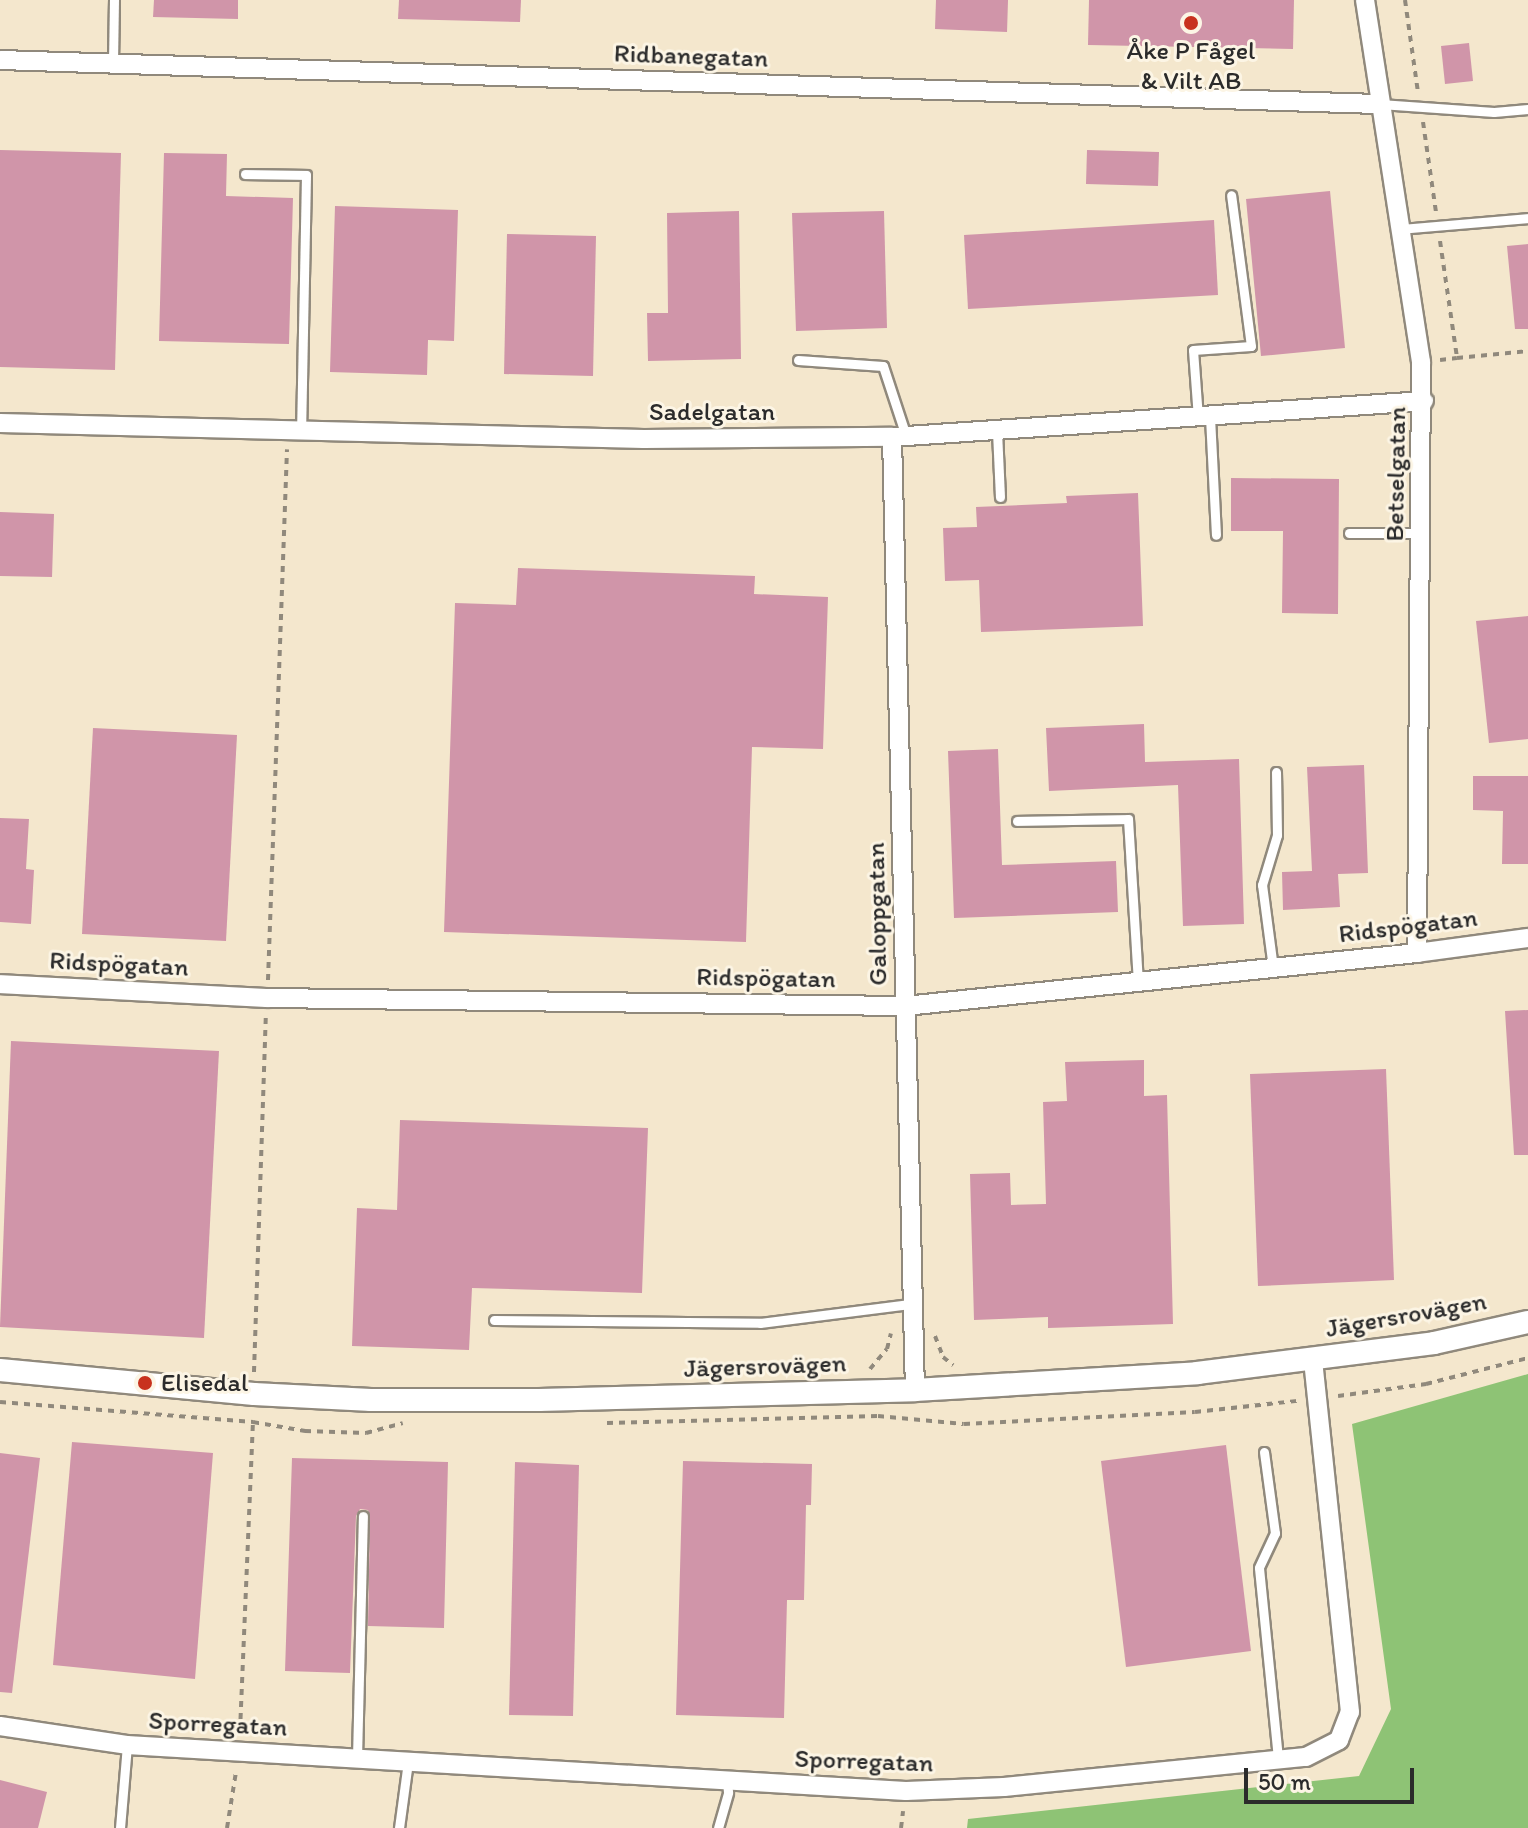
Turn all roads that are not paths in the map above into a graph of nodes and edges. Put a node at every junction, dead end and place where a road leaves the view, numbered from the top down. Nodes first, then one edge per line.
1 (114, 0) edge
2 (1365, 0) edge
3 (0, 60) edge
4 (113, 63) junction
5 (1380, 104) junction
6 (1528, 109) edge
7 (245, 174) dead end
8 (1231, 195) dead end
9 (1528, 218) edge
10 (1400, 229) junction
11 (798, 360) dead end
12 (1424, 401) junction
13 (1204, 418) junction
14 (0, 423) edge
15 (294, 431) junction
16 (997, 431) junction
17 (899, 436) junction
18 (1000, 497) dead end
19 (1349, 533) dead end
20 (1422, 533) junction
21 (1216, 535) dead end
22 (1276, 772) dead end
23 (1017, 821) dead end
24 (1528, 938) edge
25 (1417, 953) junction
26 (1273, 968) junction
27 (1138, 982) junction
28 (0, 984) edge
29 (905, 1006) junction
30 (910, 1304) junction
31 (494, 1320) dead end
32 (1528, 1322) edge
33 (1313, 1359) junction
34 (0, 1370) edge
35 (915, 1390) junction
36 (1264, 1452) dead end
37 (363, 1516) dead end
38 (0, 1726) edge
39 (127, 1745) junction
40 (357, 1758) junction
41 (1278, 1760) junction
42 (408, 1761) junction
43 (727, 1780) junction
44 (120, 1828) edge
45 (399, 1828) edge
46 (718, 1828) edge

1 - 4 lane
2 - 5 street, Betselgatan
3 - 4 street, Ridbanegatan
4 - 5 street, Ridbanegatan
5 - 6 lane
5 - 10 street, Betselgatan
7 - 15 lane
8 - 13 lane
9 - 10 lane
10 - 12 street, Betselgatan
11 - 17 lane
12 - 13 street, Sadelgatan
12 - 20 street, Betselgatan
13 - 16 street, Sadelgatan
13 - 21 lane
14 - 15 street, Sadelgatan
15 - 17 street, Sadelgatan
16 - 17 street, Sadelgatan
16 - 18 lane
17 - 29 street, Galoppgatan
19 - 20 lane
20 - 25 street, Betselgatan
22 - 26 lane
23 - 27 lane
24 - 25 street, Ridspögatan
25 - 26 street, Ridspögatan
26 - 27 street, Ridspögatan
27 - 29 street, Ridspögatan
28 - 29 street, Ridspögatan
29 - 30 street, Galoppgatan
30 - 31 lane
30 - 35 street, Galoppgatan
32 - 33 street, Jägersrovägen
33 - 35 street, Jägersrovägen
33 - 41 street, Sporregatan
34 - 35 street, Jägersrovägen
36 - 41 lane
37 - 40 lane
38 - 39 street, Sporregatan
39 - 40 street, Sporregatan
39 - 44 lane
40 - 42 street, Sporregatan
41 - 43 street, Sporregatan
42 - 43 street, Sporregatan
42 - 45 lane
43 - 46 lane

